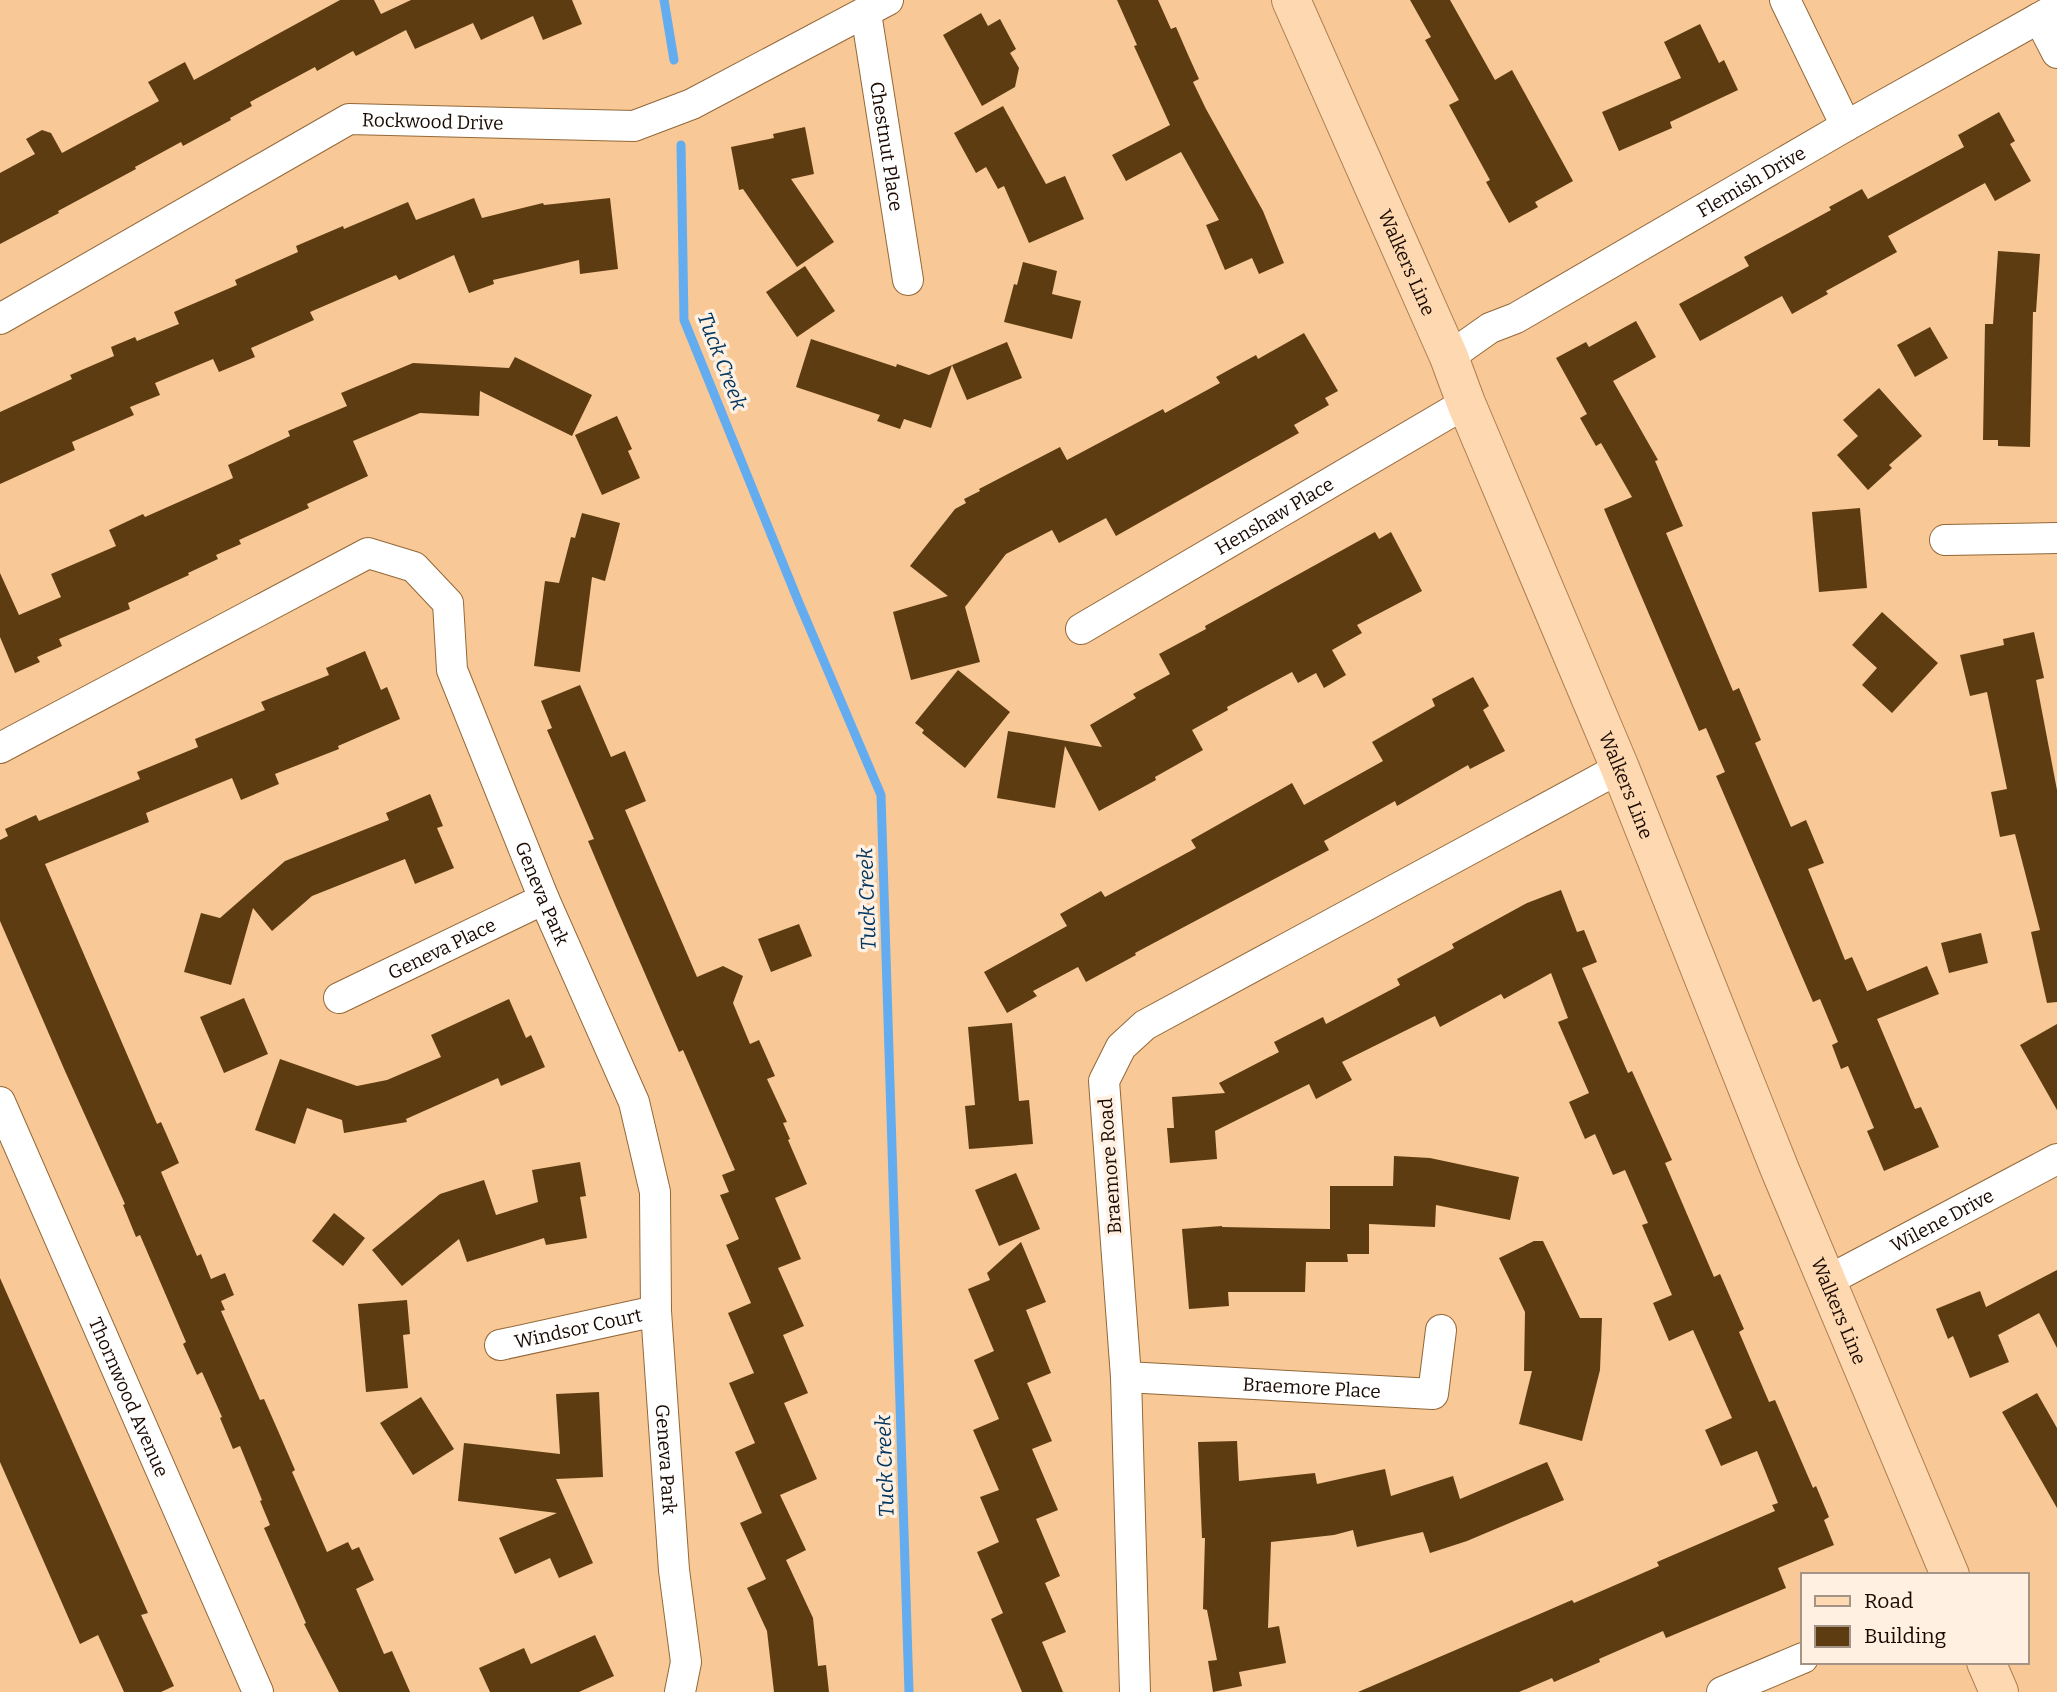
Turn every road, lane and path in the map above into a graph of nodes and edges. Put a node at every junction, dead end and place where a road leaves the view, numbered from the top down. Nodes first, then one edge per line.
1 (1291, 0) edge
2 (1785, 0) edge
3 (877, 7) edge
4 (2048, 13) edge
5 (2057, 53) edge
6 (1846, 126) junction
7 (908, 280) dead end
8 (0, 319) edge
9 (1449, 357) junction
10 (1466, 403) junction
11 (2057, 538) edge
12 (1945, 540) dead end
13 (1081, 629) dead end
14 (0, 748) edge
15 (1620, 768) junction
16 (544, 900) junction
17 (339, 998) dead end
18 (0, 1102) edge
19 (2057, 1159) edge
20 (1827, 1281) junction
21 (656, 1311) junction
22 (1441, 1330) dead end
23 (500, 1345) dead end
24 (1126, 1377) junction
25 (1949, 1573) edge
26 (1801, 1659) edge
27 (1987, 1664) edge
28 (258, 1692) edge
29 (680, 1692) edge
30 (1135, 1692) edge
31 (1722, 1692) edge
32 (1999, 1692) edge

1 - 9 main road, Walkers Line
2 - 6 street
3 - 7 street, Chestnut Place
3 - 8 street, Rockwood Drive
4 - 5 street
4 - 6 street, Flemish Drive
6 - 9 street, Flemish Drive
9 - 10 main road, Walkers Line
10 - 13 street, Henshaw Place
10 - 15 main road, Walkers Line
11 - 12 street
14 - 16 street, Geneva Park
15 - 20 main road, Walkers Line
15 - 24 street, Braemore Road
16 - 17 street, Geneva Place
16 - 21 street, Geneva Park
18 - 28 street, Thornwood Avenue
19 - 20 street, Wilene Drive
20 - 25 main road, Walkers Line
21 - 23 street, Windsor Court
21 - 29 street, Geneva Park
22 - 24 street, Braemore Place
24 - 30 street, Braemore Road
26 - 31 street
27 - 32 main road

